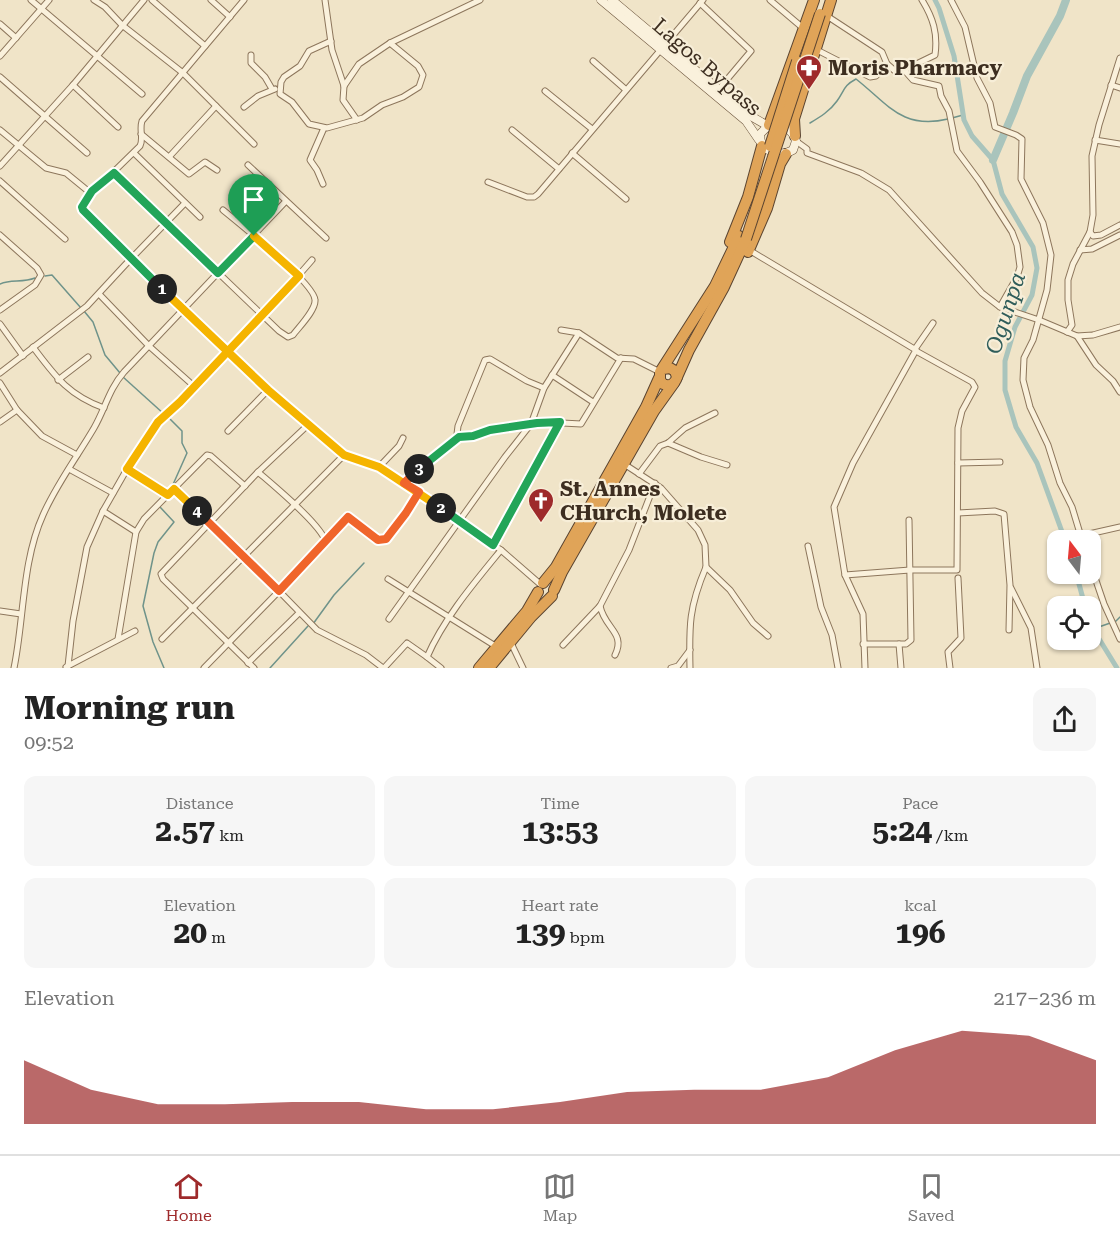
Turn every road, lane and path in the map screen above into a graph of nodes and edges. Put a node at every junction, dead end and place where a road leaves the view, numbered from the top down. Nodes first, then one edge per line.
1 (31, 0) edge
2 (49, 0) edge
3 (94, 0) edge
4 (144, 0) edge
5 (152, 0) edge
6 (211, 0) edge
7 (244, 0) edge
8 (325, 0) edge
9 (480, 0) edge
10 (601, 0) edge
11 (612, 0) edge
12 (770, 0) edge
13 (814, 0) edge
14 (819, 0) edge
15 (826, 0) edge
16 (831, 0) edge
17 (922, 0) edge
18 (951, 0) edge
19 (702, 1) edge
20 (41, 9) junction
21 (822, 15) junction
22 (230, 16) junction
23 (0, 24) edge
24 (122, 25) junction
25 (803, 28) junction
26 (16, 38) junction
27 (331, 41) junction
28 (390, 43) junction
29 (205, 46) junction
30 (663, 47) junction
31 (819, 51) junction
32 (251, 55) dead end
33 (0, 56) edge
34 (96, 57) junction
35 (1120, 58) edge
36 (593, 61) dead end
37 (887, 64) junction
38 (906, 71) junction
39 (183, 73) junction
40 (0, 76) edge
41 (806, 80) junction
42 (73, 85) junction
43 (1111, 85) junction
44 (344, 86) junction
45 (279, 87) junction
46 (1120, 88) edge
47 (272, 89) junction
48 (625, 89) junction
49 (719, 89) junction
50 (545, 91) dead end
51 (142, 94) dead end
52 (216, 106) junction
53 (244, 107) dead end
54 (45, 116) junction
55 (357, 120) junction
56 (768, 126) junction
57 (118, 127) dead end
58 (324, 128) junction
59 (592, 129) junction
60 (0, 130) edge
61 (512, 130) dead end
62 (141, 134) junction
63 (795, 139) junction
64 (1095, 140) junction
65 (761, 143) junction
66 (254, 144) dead end
67 (1120, 144) edge
68 (18, 145) junction
69 (789, 152) junction
70 (87, 153) dead end
71 (134, 153) junction
72 (572, 153) junction
73 (807, 153) junction
74 (819, 156) junction
75 (169, 157) junction
76 (248, 165) dead end
77 (0, 166) edge
78 (559, 169) junction
79 (217, 170) dead end
80 (114, 173) junction
81 (0, 182) edge
82 (488, 182) dead end
83 (323, 184) dead end
84 (92, 191) junction
85 (626, 199) dead end
86 (286, 201) junction
87 (185, 203) junction
88 (224, 210) dead end
89 (200, 217) dead end
90 (165, 223) junction
91 (1120, 225) edge
92 (1090, 232) junction
93 (0, 235) edge
94 (1120, 235) edge
95 (254, 236) junction
96 (65, 238) dead end
97 (326, 238) dead end
98 (745, 242) junction
99 (1080, 250) junction
100 (131, 258) junction
101 (312, 260) dead end
102 (218, 273) junction
103 (299, 276) junction
104 (720, 286) junction
105 (100, 295) junction
106 (1000, 307) junction
107 (0, 310) edge
108 (184, 310) junction
109 (263, 316) junction
110 (1037, 319) junction
111 (933, 323) dead end
112 (0, 324) edge
113 (1120, 327) edge
114 (561, 330) dead end
115 (1067, 332) junction
116 (579, 333) junction
117 (1077, 336) junction
118 (149, 346) junction
119 (33, 347) junction
120 (916, 350) junction
121 (228, 351) junction
122 (23, 356) junction
123 (88, 357) dead end
124 (621, 358) junction
125 (0, 372) edge
126 (661, 373) junction
127 (552, 375) junction
128 (58, 380) junction
129 (676, 380) junction
130 (0, 383) edge
131 (195, 387) junction
132 (544, 388) junction
133 (268, 390) junction
134 (1120, 392) edge
135 (593, 402) junction
136 (104, 408) junction
137 (17, 410) junction
138 (715, 413) dead end
139 (0, 422) edge
140 (560, 422) junction
141 (309, 424) junction
142 (531, 424) junction
143 (228, 431) dead end
144 (459, 437) junction
145 (403, 438) dead end
146 (668, 443) junction
147 (77, 455) junction
148 (344, 455) junction
149 (1000, 462) dead end
150 (958, 463) junction
151 (624, 464) junction
152 (727, 465) dead end
153 (379, 467) junction
154 (69, 469) junction
155 (127, 469) junction
156 (258, 472) junction
157 (639, 474) junction
158 (404, 483) junction
159 (654, 483) junction
160 (245, 486) junction
161 (174, 489) junction
162 (419, 492) junction
163 (113, 493) junction
164 (168, 495) junction
165 (295, 505) junction
166 (103, 511) junction
167 (958, 513) junction
168 (909, 520) dead end
169 (459, 522) junction
170 (210, 523) junction
171 (1120, 527) edge
172 (1079, 530) edge
173 (136, 532) junction
174 (1101, 532) edge
175 (326, 543) junction
176 (493, 545) junction
177 (808, 546) dead end
178 (501, 550) junction
179 (244, 557) junction
180 (706, 567) junction
181 (910, 570) junction
182 (846, 574) junction
183 (958, 578) dead end
184 (388, 579) dead end
185 (1097, 584) edge
186 (1010, 585) junction
187 (540, 586) junction
188 (279, 591) junction
189 (409, 592) junction
190 (553, 593) junction
191 (600, 606) junction
192 (194, 607) junction
193 (0, 611) edge
194 (298, 613) junction
195 (21, 614) junction
196 (449, 618) junction
197 (389, 619) dead end
198 (1009, 630) dead end
199 (135, 631) dead end
200 (768, 636) dead end
201 (118, 639) junction
202 (162, 639) dead end
203 (1120, 639) edge
204 (228, 643) junction
205 (511, 643) junction
206 (863, 644) junction
207 (899, 644) junction
208 (563, 645) dead end
209 (497, 647) junction
210 (690, 650) junction
211 (615, 656) dead end
212 (427, 657) junction
213 (248, 663) junction
214 (66, 667) edge
215 (14, 668) edge
216 (204, 668) edge
217 (254, 668) edge
218 (383, 668) edge
219 (441, 668) edge
220 (479, 668) edge
221 (489, 668) edge
222 (523, 668) edge
223 (671, 668) edge
224 (690, 668) edge
225 (838, 668) edge
226 (865, 668) edge
227 (901, 668) edge
228 (950, 668) edge
229 (1037, 668) edge

1 - 20 street
2 - 20 street
3 - 24 street
4 - 24 street
5 - 29 street
6 - 22 street
7 - 22 street
8 - 27 street
9 - 28 street
10 - 30 main road, Lagos Bypass
11 - 30 main road, Lagos Bypass
12 - 25 street
13 - 25 highway
14 - 21 highway
15 - 21 highway
16 - 21 highway
17 - 38 street
18 - 110 street
19 - 30 street
19 - 49 street
20 - 26 street
20 - 34 street
21 - 31 street
21 - 37 street
21 - 41 highway
21 - 98 highway, bridge
22 - 29 street
23 - 26 street
24 - 34 street
24 - 39 street
25 - 56 highway
26 - 33 street
27 - 44 street
27 - 45 street
28 - 44 street
28 - 55 street
29 - 39 street
30 - 48 street
30 - 49 main road, Lagos Bypass
30 - 65 main road, Lagos Bypass
31 - 37 street
31 - 41 street
32 - 47 street
34 - 42 street
34 - 51 street
35 - 43 street
36 - 48 street
37 - 38 street
38 - 106 street
39 - 52 street
39 - 62 street
40 - 54 street
41 - 63 highway
41 - 73 street
42 - 54 street
42 - 57 street
43 - 46 street
43 - 64 street
44 - 55 street
45 - 47 street
45 - 58 street
47 - 53 street
48 - 59 street
49 - 56 main road, Lagos Bypass
50 - 59 street
52 - 66 street
52 - 75 street
54 - 68 street
54 - 70 street
55 - 58 street
56 - 63 main road
56 - 65 main road
58 - 83 street
59 - 72 street
60 - 68 street
61 - 78 street
62 - 71 street
62 - 75 street
63 - 69 main road
63 - 73 street
64 - 67 street
64 - 92 street
65 - 69 main road
65 - 104 highway
68 - 77 street
68 - 84 street
69 - 74 street
69 - 98 highway
71 - 80 street
71 - 87 street
72 - 78 street
72 - 85 street
73 - 74 street
74 - 106 street
75 - 79 street
76 - 86 street
78 - 82 street
80 - 84 street
80 - 90 street
81 - 96 street
84 - 100 street
86 - 95 street
86 - 97 street
87 - 89 street
87 - 90 street
88 - 95 street
90 - 100 street
90 - 102 street
91 - 92 street
92 - 99 street
93 - 107 street
94 - 99 street
95 - 102 street
95 - 103 street
98 - 104 highway
98 - 120 street
99 - 115 street
100 - 105 street
100 - 108 street
101 - 103 street
102 - 108 street
102 - 109 street
103 - 109 street
103 - 109 street
104 - 126 highway
104 - 129 highway
105 - 118 street
105 - 119 street
106 - 110 street
108 - 118 street
108 - 121 street
109 - 121 street
110 - 115 street
110 - 172 street
111 - 120 street
112 - 122 street
113 - 117 street
114 - 116 street
115 - 117 street
116 - 124 street
116 - 127 street
117 - 134 street
118 - 131 street
118 - 136 street
119 - 122 street
119 - 128 street
120 - 150 street
120 - 182 street
121 - 131 street
121 - 133 street
122 - 125 street
123 - 128 street
124 - 126 street
124 - 135 street
126 - 129 highway
126 - 187 highway
127 - 132 street
127 - 135 street
128 - 136 street
129 - 151 highway
130 - 137 street
131 - 155 street
132 - 142 street
132 - 144 street
133 - 141 street
133 - 143 street
135 - 140 street
136 - 147 street
137 - 139 street
137 - 147 street
138 - 146 street
140 - 142 street
140 - 176 street
141 - 148 street
141 - 156 street
142 - 144 street
142 - 169 street
144 - 158 street
145 - 153 street
146 - 152 street
146 - 157 street
147 - 154 street
148 - 153 street
148 - 165 street
149 - 150 street
150 - 167 street
151 - 157 street
151 - 190 highway
153 - 158 street
154 - 163 street
154 - 195 street
155 - 163 street
155 - 164 street
156 - 160 street
156 - 165 street
157 - 159 street
158 - 162 street
159 - 180 street
159 - 191 street
160 - 161 street
160 - 170 street
161 - 164 street
161 - 170 street
162 - 169 street
162 - 175 street
163 - 166 street
164 - 173 street
165 - 175 street
165 - 179 street
166 - 173 street
166 - 214 street
167 - 181 street
167 - 186 street
168 - 181 street
169 - 176 street
169 - 189 street
170 - 179 street
170 - 192 street
171 - 174 street
173 - 201 street
175 - 188 street
176 - 178 street
177 - 225 street
178 - 187 street
178 - 196 street
179 - 188 street
179 - 192 street
180 - 200 street
180 - 210 street
181 - 182 street
181 - 207 street
182 - 206 street
183 - 228 street
184 - 189 street
185 - 203 street
186 - 198 street
186 - 229 street
187 - 190 highway
187 - 209 highway
188 - 194 street
188 - 204 street
189 - 196 street
189 - 197 street
190 - 205 highway
191 - 208 street
191 - 211 street
192 - 202 street
192 - 204 street
193 - 195 street
194 - 213 street
194 - 218 street
195 - 215 street
196 - 209 street
196 - 212 street
199 - 201 street
201 - 214 street
204 - 213 street
204 - 216 street
205 - 221 highway
205 - 222 street
206 - 207 street
206 - 226 street
207 - 227 street
209 - 220 highway
210 - 223 street
210 - 224 street
212 - 218 street
212 - 219 street
213 - 217 street

